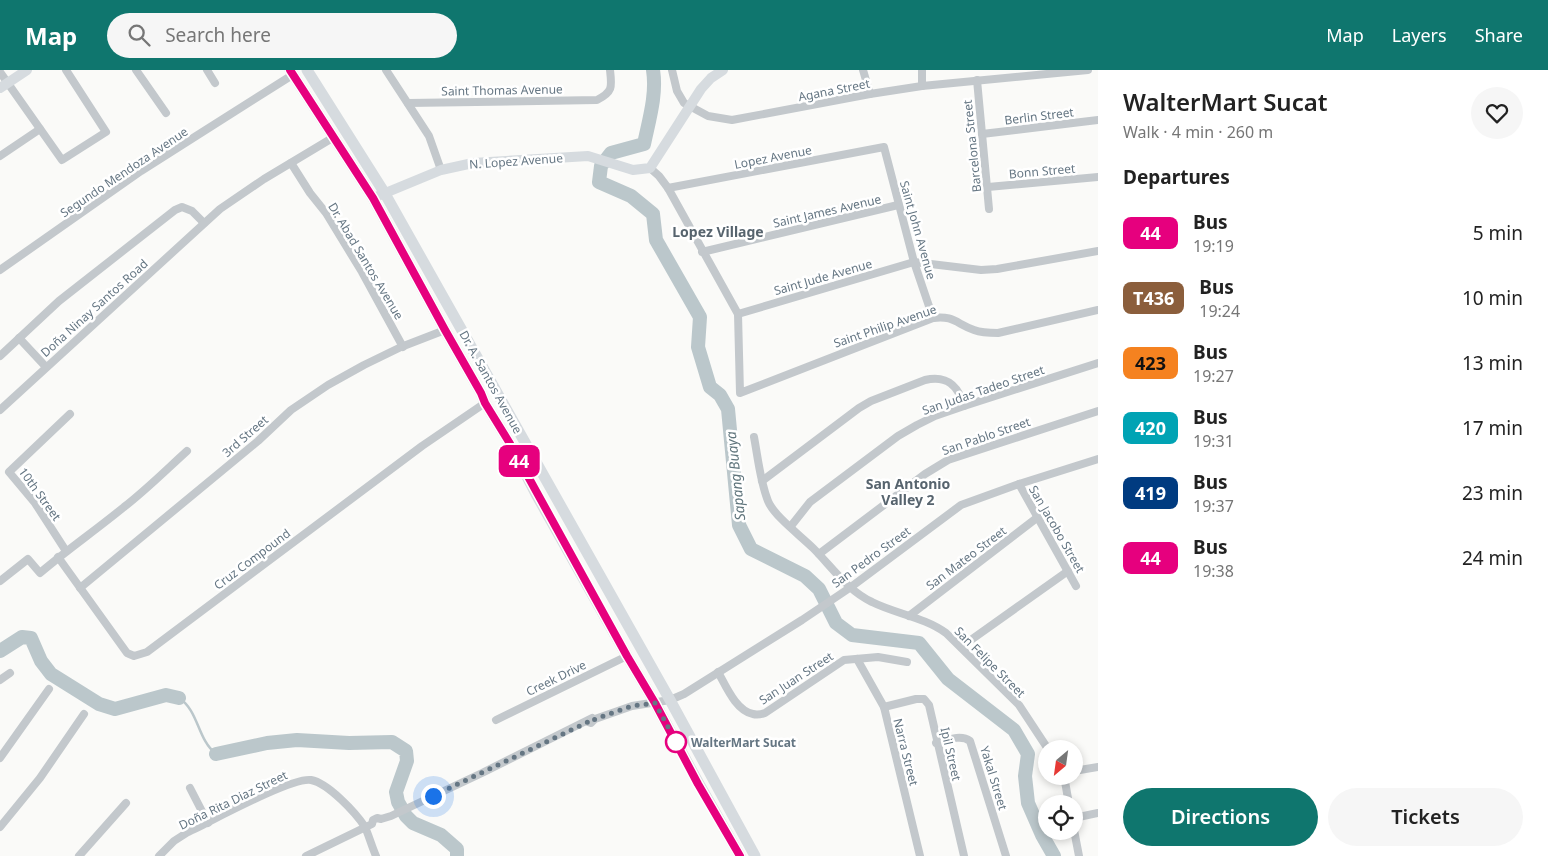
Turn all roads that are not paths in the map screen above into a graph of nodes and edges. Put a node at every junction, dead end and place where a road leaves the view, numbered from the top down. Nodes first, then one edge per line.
1 (27, 70) edge
2 (66, 70) edge
3 (136, 70) edge
4 (207, 70) edge
5 (307, 70) edge
6 (386, 70) edge
7 (610, 70) edge
8 (672, 70) edge
9 (724, 70) edge
10 (863, 70) edge
11 (922, 70) edge
12 (1088, 70) edge
13 (0, 72) edge
14 (292, 72) edge
15 (977, 80) junction
16 (215, 83) dead end
17 (4, 86) edge
18 (922, 86) junction
19 (870, 94) junction
20 (408, 103) junction
21 (689, 107) junction
22 (166, 113) dead end
23 (1098, 120) edge
24 (40, 129) junction
25 (982, 134) junction
26 (334, 137) junction
27 (884, 147) joint
28 (0, 156) edge
29 (291, 164) junction
30 (648, 168) junction
31 (442, 170) junction
32 (1098, 177) edge
33 (988, 187) junction
34 (668, 188) junction
35 (384, 192) junction
36 (373, 198) junction
37 (898, 205) junction
38 (989, 209) dead end
39 (204, 223) junction
40 (1098, 250) edge
41 (702, 252) junction
42 (914, 262) junction
43 (0, 270) edge
44 (1098, 310) edge
45 (738, 314) junction
46 (932, 318) junction
47 (445, 330) junction
48 (19, 338) junction
49 (403, 347) junction
50 (0, 356) edge
51 (1098, 363) edge
52 (46, 367) junction
53 (494, 386) junction
54 (483, 398) junction
55 (964, 406) junction
56 (0, 410) edge
57 (1098, 411) edge
58 (70, 414) dead end
59 (754, 437) dead end
60 (187, 451) dead end
61 (1098, 459) edge
62 (762, 481) junction
63 (1019, 484) junction
64 (1038, 517) junction
65 (791, 526) junction
66 (66, 551) junction
67 (819, 554) junction
68 (58, 557) junction
69 (1068, 570) junction
70 (0, 581) edge
71 (1076, 586) dead end
72 (850, 587) junction
73 (80, 588) junction
74 (909, 616) junction
75 (961, 648) junction
76 (627, 656) junction
77 (857, 659) junction
78 (907, 662) dead end
79 (718, 672) junction
80 (10, 673) dead end
81 (0, 680) edge
82 (49, 689) dead end
83 (670, 700) junction
84 (655, 703) junction
85 (884, 708) junction
86 (84, 714) dead end
87 (496, 720) dead end
88 (1042, 740) edge
89 (936, 743) junction
90 (0, 758) edge
91 (1098, 766) edge
92 (1083, 769) edge
93 (190, 788) dead end
94 (126, 803) dead end
95 (1098, 813) edge
96 (1083, 816) edge
97 (208, 823) junction
98 (368, 826) junction
99 (0, 827) edge
100 (1076, 840) edge
101 (79, 856) edge
102 (159, 856) edge
103 (306, 856) edge
104 (376, 856) edge
105 (740, 856) edge
106 (756, 856) edge
107 (920, 856) edge
108 (964, 856) edge
109 (1006, 856) edge
110 (1078, 856) edge

1 - 17 street
2 - 24 street
3 - 22 street
4 - 16 street
5 - 35 main road, Dr. A. Santos Avenue
6 - 20 street
7 - 20 street, Saint Thomas Avenue
8 - 21 street
9 - 21 street
10 - 19 street
11 - 18 street
12 - 15 street, Agana Street
13 - 17 street
14 - 26 main road, Dr. A. Santos Avenue
14 - 43 street, Segundo Mendoza Avenue
15 - 18 street, Agana Street
15 - 25 street, Barcelona Street
17 - 24 street
18 - 19 street, Agana Street
19 - 21 street, Agana Street
20 - 31 street
21 - 30 street
23 - 25 street, Berlin Street
24 - 28 street
25 - 33 street, Barcelona Street
26 - 29 street, Doña Ninay Santos Road
26 - 36 main road, Dr. A. Santos Avenue
27 - 34 street, Lopez Avenue
27 - 37 street, Saint John Avenue
29 - 39 street, Doña Ninay Santos Road
29 - 49 street, Dr. Abad Santos Avenue
30 - 31 street, N. Lopez Avenue
30 - 34 street
31 - 35 street, N. Lopez Avenue
32 - 33 street, Bonn Street
33 - 38 street, Barcelona Street
34 - 41 street
35 - 36 street, N. Lopez Avenue
35 - 53 main road, Dr. A. Santos Avenue
36 - 47 main road, Dr. A. Santos Avenue
37 - 41 street, Saint James Avenue
37 - 42 street, Saint John Avenue
39 - 48 street, Doña Ninay Santos Road
39 - 52 street, Doña Ninay Santos Road
40 - 42 street
41 - 45 street
42 - 45 street, Saint Jude Avenue
42 - 46 street, Saint John Avenue
44 - 46 street, Saint Philip Avenue
45 - 46 street, Saint Philip Avenue
47 - 49 street, 3rd Street
47 - 54 main road, Dr. A. Santos Avenue
48 - 50 street, Doña Ninay Santos Road
48 - 52 street
49 - 73 street, 3rd Street
51 - 55 street, San Judas Tadeo Street
52 - 56 street, Doña Ninay Santos Road
53 - 54 main road
53 - 83 main road, Dr. A. Santos Avenue
54 - 73 street, Cruz Compound
54 - 76 main road, Dr. A. Santos Avenue
55 - 62 street
55 - 65 street, San Judas Tadeo Street
57 - 67 street, San Pablo Street
58 - 66 street, 10th Street
59 - 62 street, San Felipe Street
60 - 66 street
61 - 63 street, San Pedro Street
62 - 65 street, San Felipe Street
63 - 64 street, San Jacobo Street
63 - 72 street, San Pedro Street
64 - 69 street, San Jacobo Street
64 - 74 street, San Mateo Street
65 - 67 street, San Felipe Street
66 - 68 street
67 - 72 street, San Felipe Street
68 - 70 street
68 - 73 street, Cruz Compound
69 - 71 street, San Jacobo Street
69 - 75 street
72 - 74 street, San Felipe Street
72 - 79 street, San Pedro Street
74 - 75 street, San Felipe Street
75 - 88 street, San Felipe Street
76 - 84 main road, Dr. A. Santos Avenue
76 - 87 street, Creek Drive
77 - 78 street, San Juan Street
77 - 79 street, San Juan Street
77 - 85 street, Narra Street
79 - 83 street, San Pedro Street
80 - 81 street
82 - 90 street
83 - 84 street, San Pedro Street
83 - 106 main road, Dr. A. Santos Avenue
84 - 98 street, San Pedro Street
84 - 105 main road, Dr. A. Santos Avenue
85 - 89 street, Ipil Street
85 - 107 street, Narra Street
86 - 99 street
89 - 108 street, Ipil Street
89 - 109 street, Yakal Street
91 - 92 street
93 - 97 street
94 - 101 street
95 - 96 street
97 - 98 street, Doña Rita Diaz Street
97 - 102 street, Doña Rita Diaz Street
98 - 103 street, San Pedro Street
98 - 104 street, Doña Rita Diaz Street
100 - 110 street

